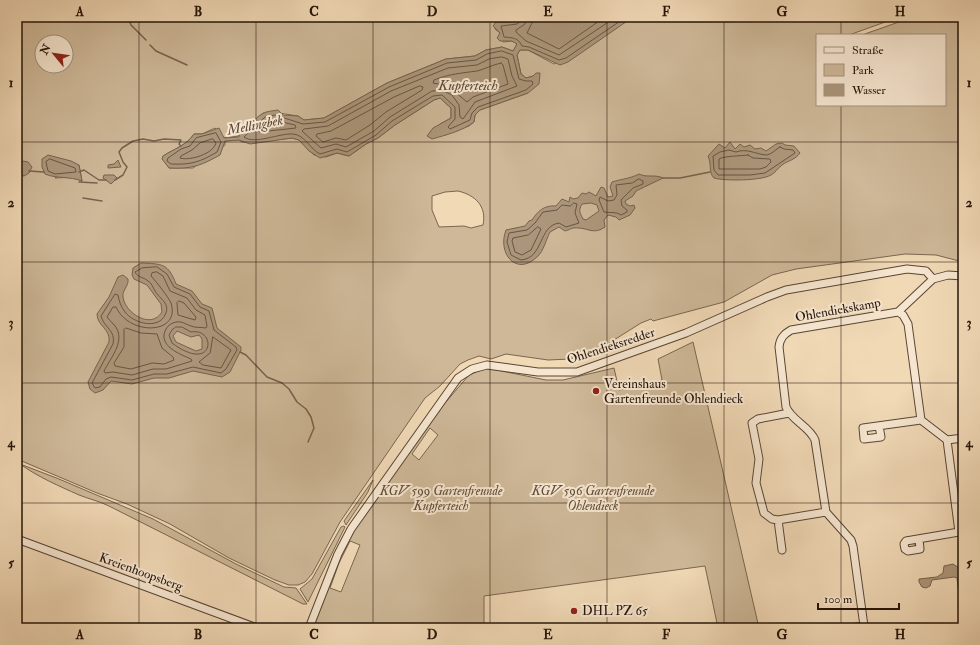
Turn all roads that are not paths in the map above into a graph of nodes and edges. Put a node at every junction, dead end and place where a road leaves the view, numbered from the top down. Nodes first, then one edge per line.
1 (963, 276) edge
2 (933, 279) junction
3 (898, 312) junction
4 (789, 413) junction
5 (921, 420) junction
6 (880, 426) dead end
7 (963, 438) edge
8 (947, 440) junction
9 (826, 512) junction
10 (778, 520) junction
11 (961, 533) edge
12 (17, 539) edge
13 (919, 539) dead end
14 (782, 550) dead end
15 (865, 627) edge
16 (257, 628) edge
17 (309, 628) edge
18 (850, 628) edge

1 - 2 street
2 - 3 street, Ohlendiekskamp
2 - 17 street, Ohlendieksredder
3 - 4 street, Ohlendiekskamp
3 - 5 street
4 - 9 street
4 - 10 street
5 - 6 street
5 - 8 street
7 - 8 street
8 - 11 street
9 - 10 street
9 - 15 street
10 - 14 street
11 - 13 street
12 - 16 street, Kreienhoopsberg
15 - 18 street

